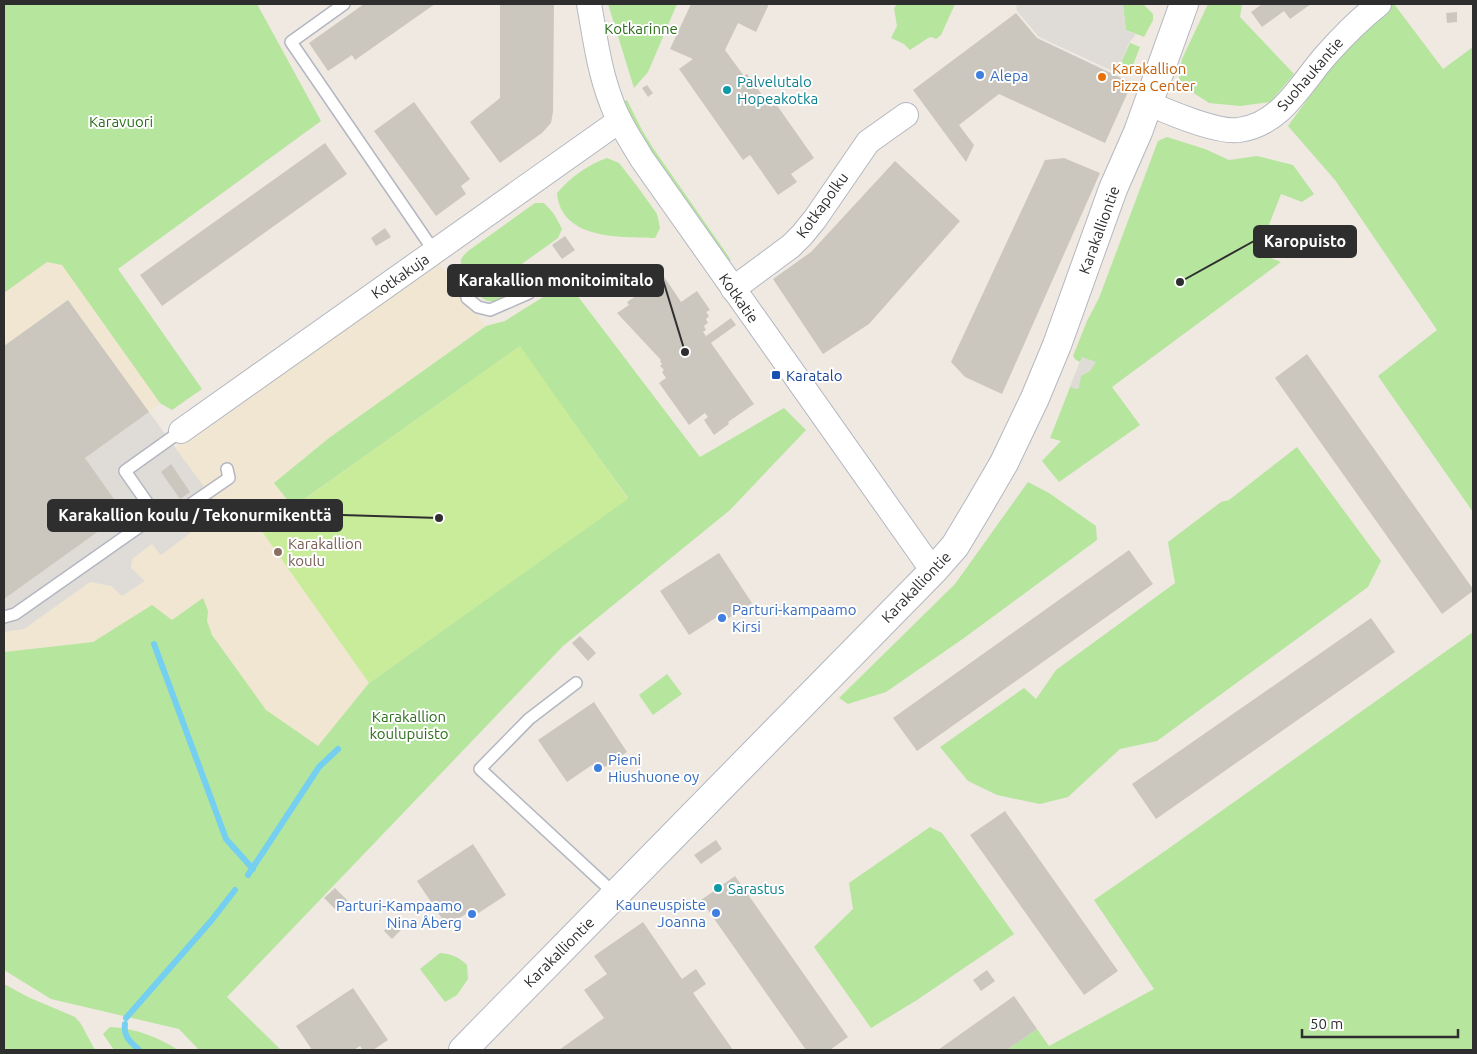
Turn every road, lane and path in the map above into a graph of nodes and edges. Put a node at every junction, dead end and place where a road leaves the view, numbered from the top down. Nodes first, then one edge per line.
1 (344, 4) edge
2 (589, 4) edge
3 (1183, 4) edge
4 (1379, 4) edge
5 (1148, 103) junction
6 (906, 116) dead end
7 (619, 121) junction
8 (434, 251) junction
9 (733, 289) junction
10 (529, 293) dead end
11 (467, 298) dead end
12 (181, 431) joint
13 (227, 469) dead end
14 (156, 515) junction
15 (933, 571) junction
16 (4, 617) edge
17 (576, 683) dead end
18 (616, 895) junction
19 (463, 1050) edge

1 - 8 lane
2 - 7 street, Kotkatie
3 - 5 street, Karakalliontie
4 - 5 street, Suohaukantie
5 - 15 street, Karakalliontie
6 - 9 street, Kotkapolku
7 - 8 street, Kotkakuja
7 - 9 street, Kotkatie
8 - 12 street, Kotkakuja
9 - 15 street, Kotkatie
10 - 11 lane
12 - 14 lane
13 - 14 lane
14 - 16 lane
15 - 18 street, Karakalliontie
17 - 18 lane
18 - 19 street, Karakalliontie

